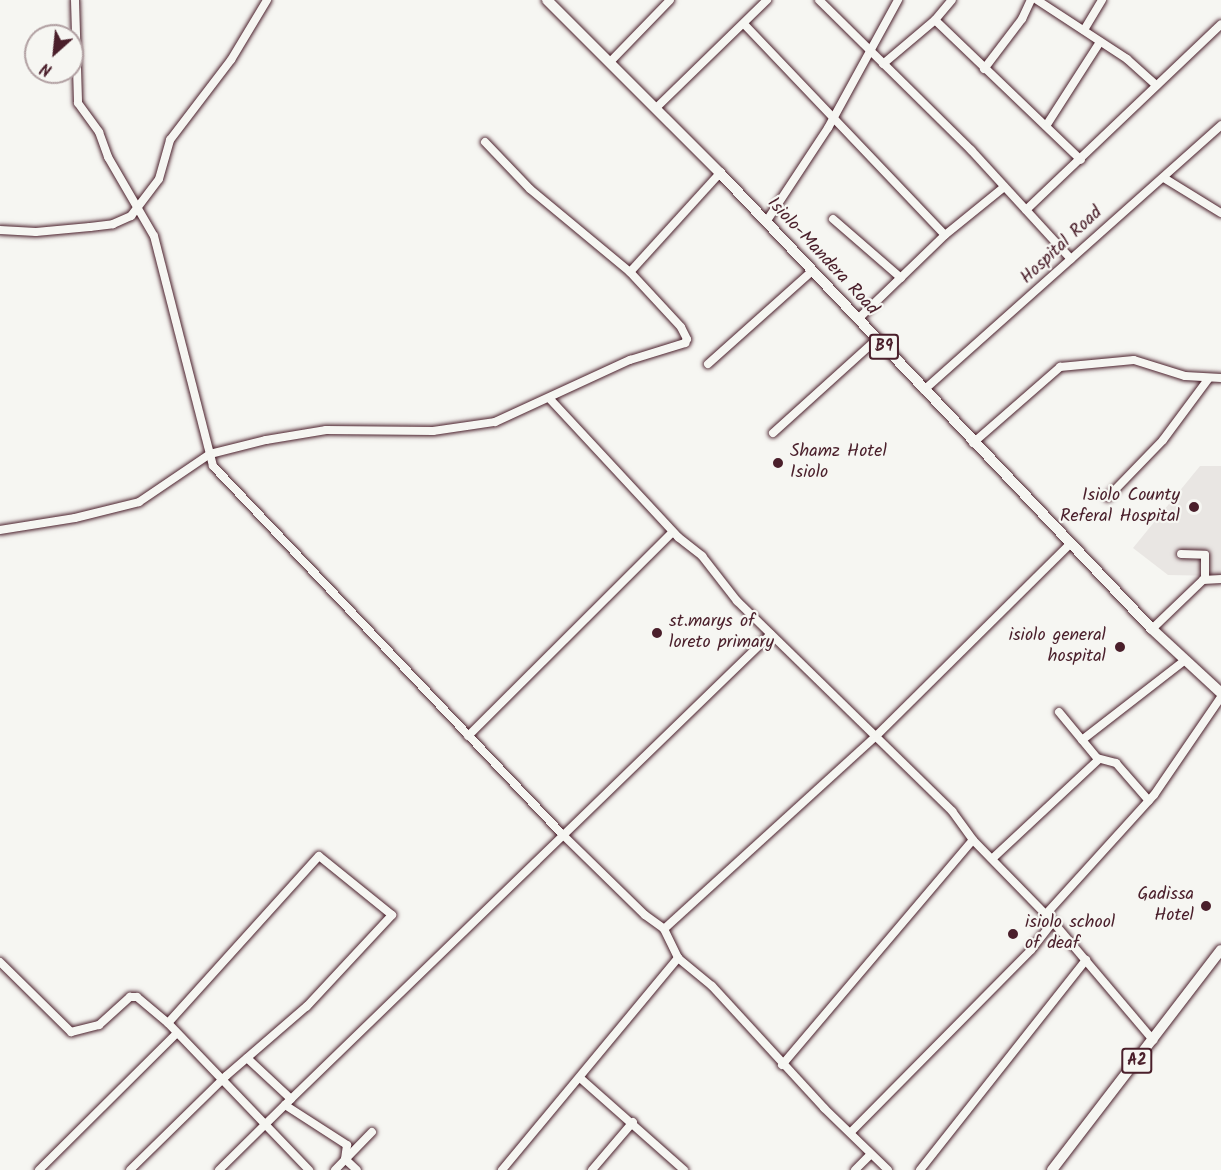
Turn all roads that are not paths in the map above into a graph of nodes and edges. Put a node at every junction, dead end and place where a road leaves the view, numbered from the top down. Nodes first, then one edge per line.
1 (75, 0) edge
2 (267, 0) edge
3 (547, 0) edge
4 (670, 0) edge
5 (766, 0) edge
6 (819, 0) edge
7 (898, 0) edge
8 (952, 0) edge
9 (1030, 0) edge
10 (1037, 0) edge
11 (1102, 0) edge
12 (935, 20) junction
13 (744, 24) junction
14 (1221, 24) edge
15 (1084, 30) junction
16 (1101, 42) junction
17 (869, 52) junction
18 (610, 62) junction
19 (883, 64) junction
20 (984, 69) junction
21 (1156, 85) junction
22 (656, 108) junction
23 (834, 115) junction
24 (1221, 125) edge
25 (1046, 126) junction
26 (1217, 136) edge
27 (485, 142) dead end
28 (1081, 160) junction
29 (720, 173) junction
30 (1164, 178) junction
31 (1004, 187) junction
32 (137, 208) junction
33 (1026, 210) junction
34 (1221, 213) edge
35 (833, 219) dead end
36 (766, 222) junction
37 (0, 230) edge
38 (945, 235) junction
39 (1071, 259) junction
40 (812, 271) junction
41 (630, 272) junction
42 (902, 278) junction
43 (858, 319) junction
44 (877, 339) junction
45 (708, 364) dead end
46 (1209, 378) junction
47 (1221, 378) edge
48 (924, 390) junction
49 (549, 398) junction
50 (773, 433) dead end
51 (973, 443) junction
52 (210, 454) junction
53 (1108, 497) dead end
54 (0, 530) edge
55 (673, 532) junction
56 (1070, 544) junction
57 (1181, 554) dead end
58 (1205, 579) junction
59 (1221, 579) edge
60 (1152, 629) junction
61 (771, 634) junction
62 (1185, 660) junction
63 (1221, 695) edge
64 (1059, 712) dead end
65 (468, 736) junction
66 (876, 736) junction
67 (1082, 740) junction
68 (1099, 759) junction
69 (1149, 801) junction
70 (562, 834) junction
71 (973, 840) junction
72 (993, 858) junction
73 (1046, 914) junction
74 (1053, 921) junction
75 (664, 929) junction
76 (1221, 950) edge
77 (678, 958) junction
78 (1086, 960) junction
79 (0, 962) edge
80 (168, 1023) junction
81 (176, 1034) junction
82 (1153, 1040) junction
83 (247, 1058) junction
84 (782, 1065) junction
85 (580, 1078) junction
86 (222, 1080) junction
87 (288, 1102) junction
88 (633, 1122) junction
89 (265, 1125) junction
90 (372, 1132) dead end
91 (851, 1132) junction
92 (870, 1155) junction
93 (345, 1159) junction
94 (39, 1170) edge
95 (130, 1170) edge
96 (219, 1170) edge
97 (309, 1170) edge
98 (335, 1170) edge
99 (357, 1170) edge
100 (502, 1170) edge
101 (592, 1170) edge
102 (684, 1170) edge
103 (855, 1170) edge
104 (888, 1170) edge
105 (920, 1170) edge
106 (1052, 1170) edge

1 - 32 street
2 - 32 street
3 - 18 highway, Isiolo-Mandera Road / B9
4 - 18 street
5 - 13 street
6 - 17 street
7 - 17 street
8 - 12 street
9 - 20 street
10 - 15 street
11 - 15 street
12 - 19 street
12 - 20 street
13 - 22 street
13 - 23 street
14 - 21 street
15 - 16 street
16 - 21 street
16 - 25 street
17 - 19 street
17 - 23 street
18 - 22 highway, Isiolo-Mandera Road / B9
19 - 31 street
20 - 25 street
21 - 28 street
22 - 29 highway, Isiolo-Mandera Road / B9
23 - 36 street
23 - 38 street
24 - 26 street, Hospital Road
25 - 28 street
26 - 30 street, Hospital Road
27 - 41 street
28 - 33 street
29 - 36 highway, Isiolo-Mandera Road / B9
29 - 41 street
30 - 34 street
30 - 39 street, Hospital Road
31 - 33 street
31 - 38 street
32 - 37 street
32 - 52 street
33 - 39 street
35 - 42 street
36 - 40 highway, Isiolo-Mandera Road / B9
38 - 42 street
39 - 48 street, Hospital Road
40 - 43 highway, Isiolo-Mandera Road / B9
40 - 45 street
41 - 49 street
42 - 43 street
43 - 44 highway, Isiolo-Mandera Road / B9
44 - 48 highway, Isiolo-Mandera Road / B9
44 - 50 street
46 - 47 street
46 - 51 street
46 - 53 street
48 - 51 highway, Isiolo-Mandera Road / B9
49 - 52 street
49 - 55 street
51 - 56 highway, Isiolo-Mandera Road / B9
52 - 54 street
52 - 65 street
55 - 61 street
55 - 65 street
56 - 60 highway, Isiolo-Mandera Road / B9
56 - 66 street
57 - 58 street
58 - 59 street
58 - 60 street
60 - 62 highway, Isiolo-Mandera Road / B9
61 - 66 street
61 - 70 street
62 - 63 highway, Isiolo-Mandera Road / B9
62 - 67 street
63 - 69 street
64 - 67 street
65 - 70 street
66 - 71 street
66 - 75 street
67 - 68 street
68 - 69 street
68 - 72 street
69 - 73 street
70 - 75 street
70 - 87 street
71 - 72 street
71 - 84 street
72 - 73 street
73 - 74 street
74 - 78 street
74 - 91 street
75 - 77 street
76 - 82 highway, A2
77 - 84 street
77 - 85 street
78 - 82 street
78 - 105 street
79 - 80 street
80 - 81 street
80 - 83 street
81 - 86 street
81 - 94 street
82 - 106 highway, A2
83 - 86 street
83 - 87 street
84 - 91 street
85 - 88 street
85 - 100 street
86 - 89 street
86 - 95 street
87 - 89 street
87 - 93 street
88 - 101 street
88 - 102 street
89 - 96 street
89 - 97 street
90 - 93 street
91 - 92 street
92 - 103 street
92 - 104 street
93 - 98 street
93 - 99 street

